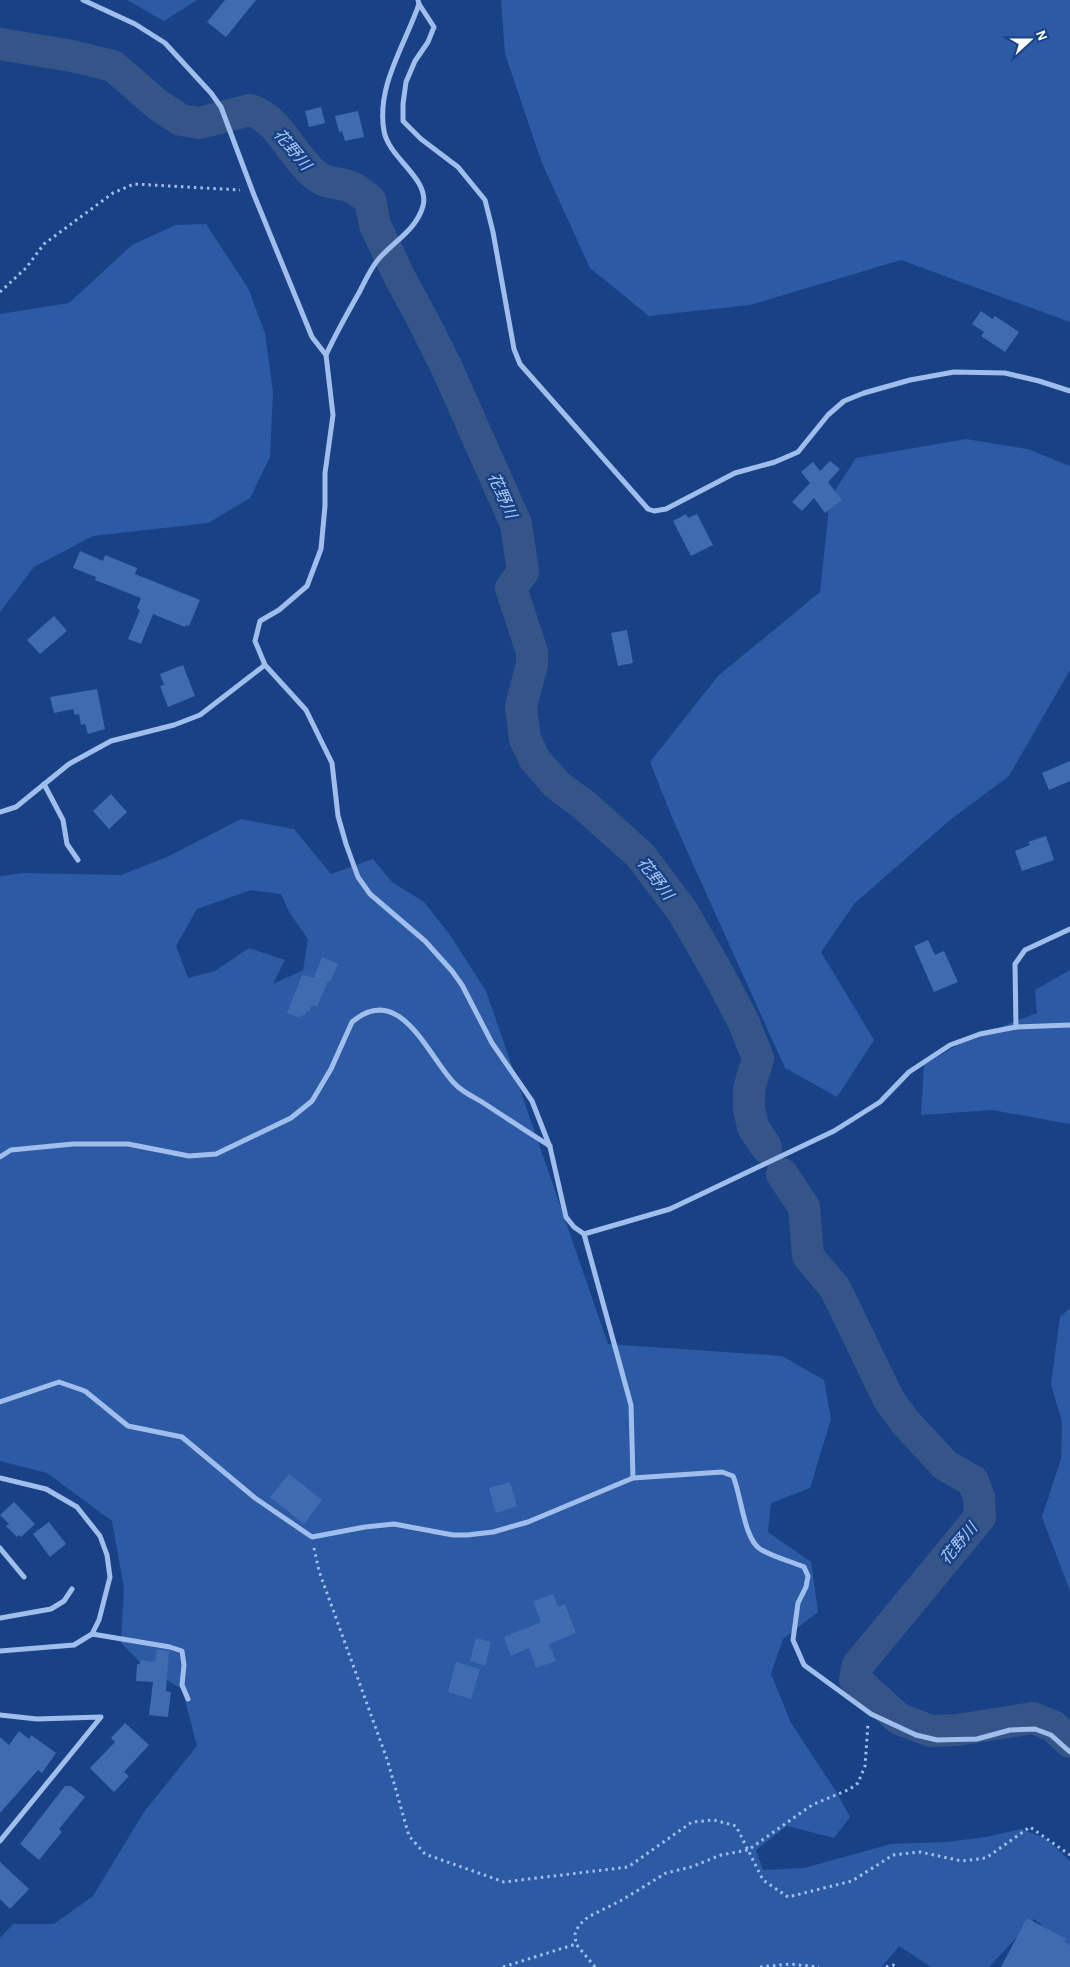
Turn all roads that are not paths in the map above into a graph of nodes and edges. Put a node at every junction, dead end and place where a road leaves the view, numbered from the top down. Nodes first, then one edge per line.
1 (83, 0) edge
2 (419, 2) edge
3 (326, 355) junction
4 (1070, 392) edge
5 (264, 665) junction
6 (44, 784) junction
7 (0, 812) edge
8 (78, 860) dead end
9 (1070, 929) edge
10 (1070, 1025) edge
11 (1016, 1027) junction
12 (550, 1147) junction
13 (0, 1157) edge
14 (584, 1234) junction
15 (0, 1402) edge
16 (0, 1478) edge
17 (633, 1478) junction
18 (0, 1548) edge
19 (24, 1578) dead end
20 (72, 1588) dead end
21 (0, 1618) edge
22 (92, 1634) junction
23 (0, 1651) edge
24 (188, 1699) dead end
25 (0, 1715) edge
26 (1070, 1752) edge
27 (0, 1841) edge

1 - 3 street
2 - 3 street
2 - 4 street
3 - 5 street
5 - 6 street
5 - 12 street
6 - 7 street
6 - 8 street
9 - 11 street
10 - 11 street
11 - 14 street
12 - 13 street
12 - 14 street
14 - 17 street
15 - 17 street
16 - 22 street
17 - 26 street
18 - 19 street
20 - 21 street
22 - 23 street
22 - 24 street
25 - 27 street

